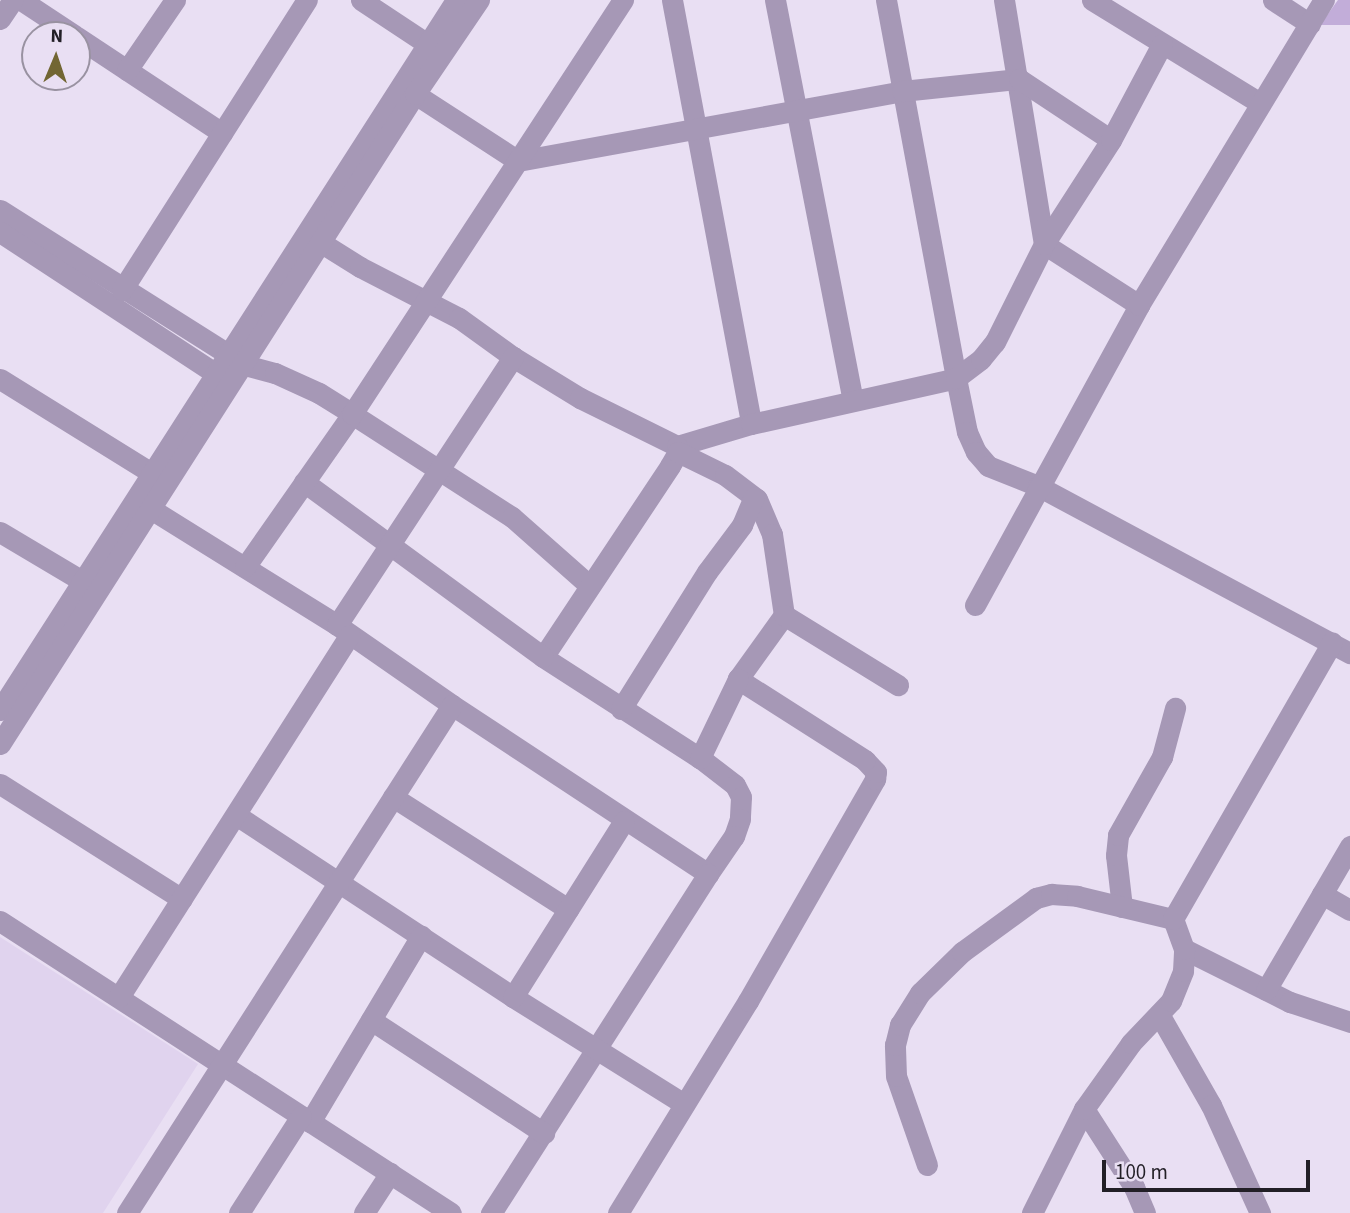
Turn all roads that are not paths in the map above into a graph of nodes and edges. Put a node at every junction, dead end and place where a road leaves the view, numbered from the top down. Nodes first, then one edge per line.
1 (13, 0) edge
2 (21, 0) edge
3 (174, 0) edge
4 (307, 0) edge
5 (361, 0) edge
6 (456, 0) edge
7 (479, 0) edge
8 (623, 0) edge
9 (672, 0) edge
10 (775, 0) edge
11 (886, 0) edge
12 (1004, 0) edge
13 (1092, 0) edge
14 (1273, 0) edge
15 (1324, 0) edge
16 (0, 19) edge
17 (52, 21) edge
18 (1310, 24) junction
19 (1162, 44) junction
20 (91, 46) edge
21 (435, 49) junction
22 (127, 70) junction
23 (1019, 79) junction
24 (902, 92) junction
25 (415, 94) junction
26 (1260, 103) junction
27 (799, 110) junction
28 (697, 130) junction
29 (222, 133) junction
30 (1111, 139) junction
31 (518, 161) junction
32 (0, 210) edge
33 (0, 232) edge
34 (320, 242) junction
35 (1044, 244) junction
36 (122, 290) junction
37 (426, 299) junction
38 (1139, 305) junction
39 (513, 357) junction
40 (237, 360) junction
41 (956, 377) junction
42 (0, 379) edge
43 (225, 379) junction
44 (853, 400) junction
45 (352, 414) junction
46 (751, 424) junction
47 (677, 449) junction
48 (440, 471) junction
49 (153, 474) junction
50 (304, 482) junction
51 (1038, 486) junction
52 (754, 497) junction
53 (151, 509) junction
54 (0, 531) edge
55 (389, 545) junction
56 (245, 567) junction
57 (91, 586) junction
58 (590, 586) junction
59 (975, 605) dead end
60 (784, 615) junction
61 (343, 630) junction
62 (1341, 648) edge
63 (543, 657) junction
64 (738, 680) junction
65 (898, 685) dead end
66 (452, 705) junction
67 (1175, 708) dead end
68 (621, 709) junction
69 (0, 710) edge
70 (0, 744) edge
71 (700, 758) junction
72 (0, 784) edge
73 (393, 797) junction
74 (236, 815) junction
75 (624, 821) junction
76 (1350, 846) edge
77 (708, 874) junction
78 (339, 882) junction
79 (1322, 894) junction
80 (182, 899) junction
81 (1122, 907) junction
82 (568, 909) junction
83 (1350, 910) edge
84 (1173, 919) junction
85 (0, 921) edge
86 (421, 936) junction
87 (1184, 950) junction
88 (1266, 990) junction
89 (119, 997) junction
90 (513, 997) junction
91 (1159, 1014) junction
92 (371, 1020) junction
93 (1350, 1022) edge
94 (597, 1051) junction
95 (222, 1065) junction
96 (684, 1104) junction
97 (1084, 1109) junction
98 (306, 1119) junction
99 (544, 1133) junction
100 (927, 1166) dead end
101 (390, 1173) junction
102 (127, 1213) edge
103 (239, 1213) edge
104 (364, 1213) edge
105 (451, 1213) edge
106 (491, 1213) edge
107 (618, 1213) edge
108 (1032, 1213) edge
109 (1145, 1213) edge
110 (1260, 1213) edge

1 - 16 street
2 - 17 street
3 - 22 street
4 - 29 street
5 - 21 street
6 - 21 street
7 - 21 street
8 - 31 street
9 - 28 street
10 - 27 street
11 - 24 street
12 - 23 street
13 - 19 street
14 - 18 street
15 - 18 street
18 - 26 street
19 - 26 street
19 - 30 street
20 - 22 street
21 - 25 street
21 - 40 street
22 - 29 street
23 - 24 street
23 - 30 street
23 - 35 street
24 - 27 street
24 - 41 street
25 - 31 street
25 - 34 street
26 - 38 street
27 - 28 street
27 - 44 street
28 - 31 street
28 - 46 street
29 - 36 street
30 - 35 street
31 - 37 street
32 - 36 street
33 - 43 street
34 - 37 street
34 - 40 street
35 - 38 street
35 - 41 street
36 - 40 street
37 - 39 street
37 - 45 street
38 - 51 street
39 - 47 street
39 - 48 street
40 - 43 street
40 - 45 street
41 - 44 street
41 - 51 street
42 - 49 street
43 - 49 street
43 - 53 street
44 - 46 street
45 - 48 street
45 - 50 street
46 - 47 street
47 - 52 street
47 - 58 street
48 - 55 street
48 - 58 street
49 - 57 street
50 - 55 street
50 - 56 street
51 - 59 street
51 - 62 street
52 - 60 street
52 - 68 street
53 - 56 street
53 - 57 street
54 - 57 street
55 - 61 street
55 - 63 street
56 - 61 street
57 - 69 street
57 - 70 street
58 - 63 street
60 - 64 street
60 - 65 street
61 - 66 street
61 - 74 street
62 - 84 street
63 - 68 street
64 - 71 street
64 - 96 street
66 - 73 street
66 - 75 street
67 - 81 street
68 - 71 street
71 - 77 street
72 - 80 street
73 - 78 street
73 - 82 street
74 - 78 street
74 - 80 street
75 - 77 street
75 - 82 street
76 - 79 street
77 - 94 street
78 - 86 street
78 - 95 street
79 - 83 street
79 - 88 street
80 - 89 street
81 - 84 street
81 - 100 street
82 - 90 street
84 - 87 street
85 - 89 street
86 - 90 street
86 - 92 street
87 - 88 street
87 - 91 street
88 - 93 street
89 - 95 street
90 - 94 street
91 - 97 street
91 - 110 street
92 - 98 street
92 - 99 street
94 - 96 street
94 - 99 street
95 - 98 street
95 - 102 street
96 - 107 street
97 - 108 street
97 - 109 street
98 - 101 street
98 - 103 street
99 - 106 street
101 - 104 street
101 - 105 street

